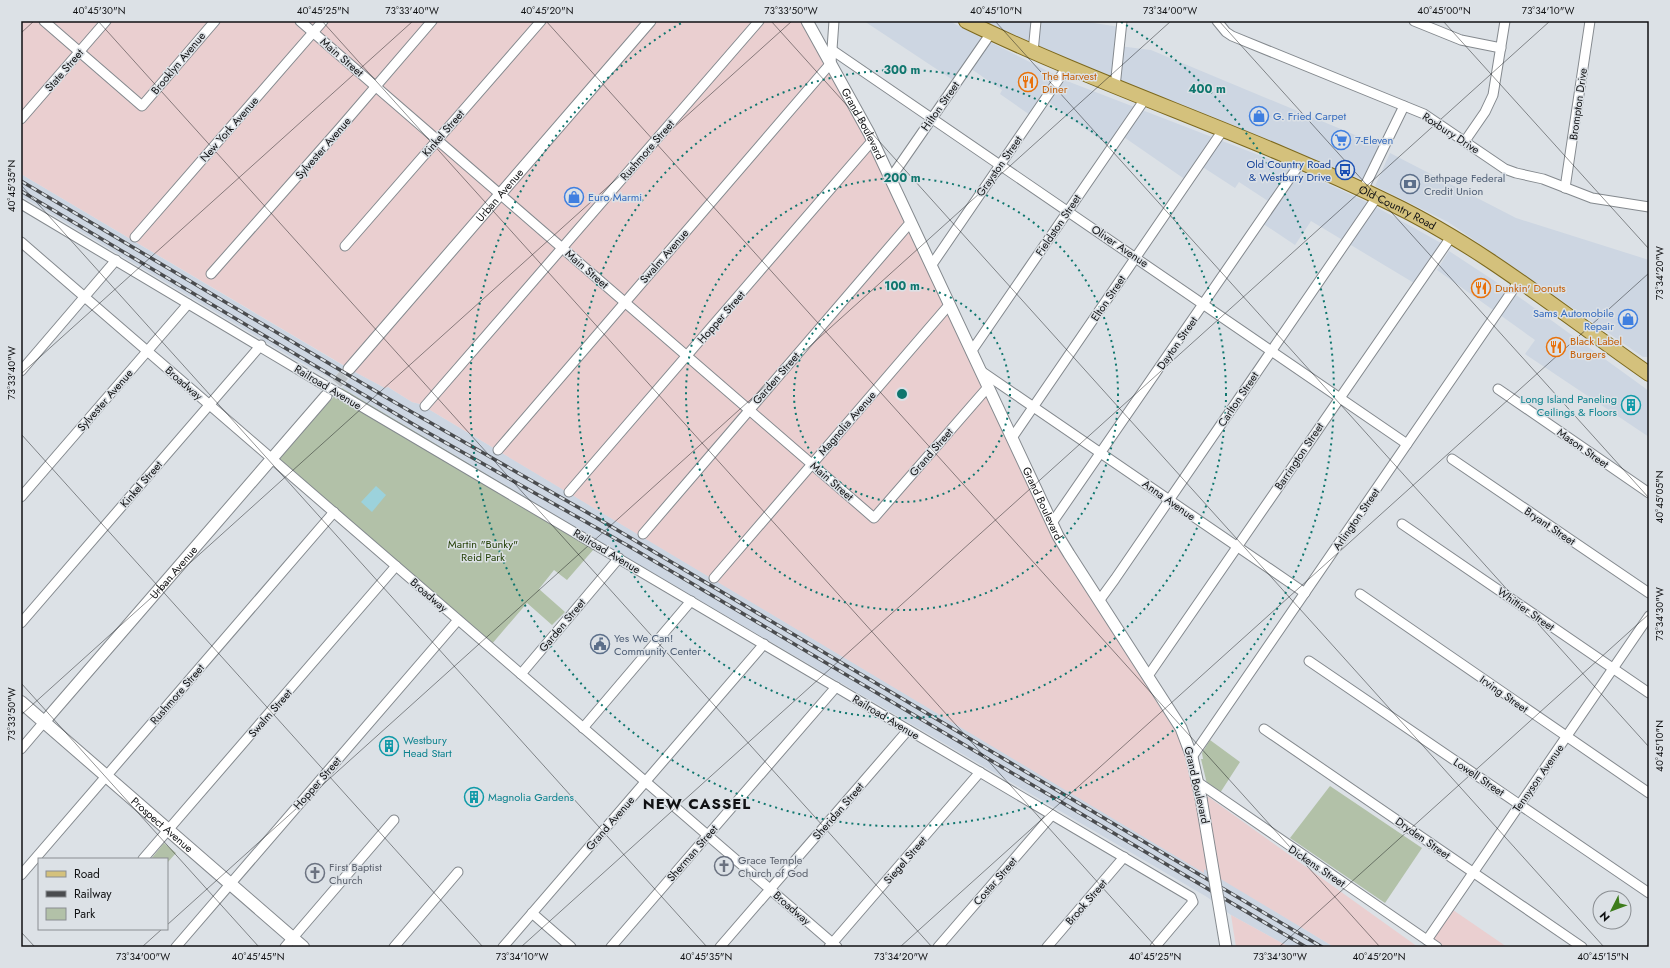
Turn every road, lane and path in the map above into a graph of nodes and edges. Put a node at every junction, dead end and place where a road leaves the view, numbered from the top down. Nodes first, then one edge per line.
1 (44, 21) edge
2 (106, 21) edge
3 (215, 21) edge
4 (300, 21) edge
5 (323, 21) edge
6 (432, 21) edge
7 (540, 21) edge
8 (650, 21) edge
9 (759, 21) edge
10 (807, 21) edge
11 (834, 21) edge
12 (966, 21) edge
13 (1036, 21) edge
14 (1122, 21) edge
15 (1217, 21) edge
16 (1414, 21) edge
17 (1505, 21) edge
18 (1590, 21) edge
19 (313, 33) junction
20 (991, 33) junction
21 (1501, 48) junction
22 (832, 50) junction
23 (80, 52) junction
24 (1033, 52) junction
25 (831, 63) junction
26 (1067, 67) junction
27 (376, 87) junction
28 (1116, 87) junction
29 (1145, 99) junction
30 (1404, 106) junction
31 (933, 117) junction
32 (21, 119) edge
33 (1223, 130) junction
34 (438, 140) junction
35 (872, 141) junction
36 (1465, 141) junction
37 (1301, 162) junction
38 (1000, 164) junction
39 (890, 179) junction
40 (1566, 188) junction
41 (1363, 190) junction
42 (500, 194) junction
43 (1377, 197) junction
44 (21, 204) edge
45 (1649, 206) edge
46 (1068, 211) junction
47 (910, 223) junction
48 (135, 237) dead end
49 (1450, 237) junction
50 (22, 243) edge
51 (345, 246) dead end
52 (562, 248) junction
53 (1136, 257) junction
54 (116, 260) junction
55 (931, 266) junction
56 (211, 274) dead end
57 (1519, 281) junction
58 (85, 297) junction
59 (625, 302) junction
60 (188, 304) junction
61 (1204, 304) junction
62 (949, 305) junction
63 (260, 345) junction
64 (1272, 350) junction
65 (147, 351) junction
66 (972, 352) junction
67 (687, 356) junction
68 (1643, 364) edge
69 (349, 369) tunnel mouth
70 (21, 371) edge
71 (980, 371) junction
72 (1649, 374) edge
73 (988, 387) junction
74 (1498, 389) dead end
75 (326, 396) tunnel mouth
76 (1339, 397) junction
77 (210, 405) junction
78 (426, 406) dead end
79 (1033, 407) junction
80 (750, 410) junction
81 (1012, 438) junction
82 (1408, 444) junction
83 (498, 450) dead end
84 (1101, 453) junction
85 (272, 458) junction
86 (1452, 459) dead end
87 (812, 464) junction
88 (569, 492) dead end
89 (1649, 493) edge
90 (21, 497) edge
91 (1169, 500) junction
92 (334, 512) junction
93 (874, 518) joint
94 (1052, 523) junction
95 (1402, 524) dead end
96 (643, 534) dead end
97 (1237, 546) junction
98 (618, 558) junction
99 (396, 566) junction
100 (714, 578) dead end
101 (1305, 593) junction
102 (1360, 594) dead end
103 (1649, 594) edge
104 (1099, 601) junction
105 (691, 602) junction
106 (1649, 616) edge
107 (458, 620) junction
108 (21, 623) edge
109 (764, 644) junction
110 (1309, 661) dead end
111 (1613, 669) junction
112 (521, 674) junction
113 (1148, 676) junction
114 (836, 687) junction
115 (1649, 693) edge
116 (21, 702) edge
117 (44, 722) junction
118 (583, 728) junction
119 (1264, 729) dead end
120 (908, 730) junction
121 (1566, 737) junction
122 (21, 749) edge
123 (1192, 757) junction
124 (980, 772) junction
125 (106, 776) junction
126 (646, 781) junction
127 (1199, 783) junction
128 (1649, 793) edge
129 (1520, 804) junction
130 (1052, 815) junction
131 (394, 820) dead end
132 (169, 830) junction
133 (708, 835) junction
134 (1124, 857) junction
135 (144, 858) edge
136 (458, 872) dead end
137 (1473, 872) junction
138 (21, 875) edge
139 (231, 883) junction
140 (770, 889) junction
141 (1649, 893) edge
142 (532, 913) junction
143 (293, 938) junction
144 (1427, 940) junction
145 (833, 946) edge
146 (176, 947) edge
147 (285, 947) edge
148 (303, 947) edge
149 (394, 947) edge
150 (503, 947) edge
151 (571, 947) edge
152 (612, 947) edge
153 (720, 947) edge
154 (938, 947) edge
155 (1047, 947) edge
156 (1155, 947) edge
157 (1226, 947) edge
158 (1437, 947) edge
159 (1582, 947) edge

1 - 23 street
2 - 23 street, State Street
3 - 23 street, Brooklyn Avenue
4 - 19 street, Main Street
5 - 19 street, New York Avenue
6 - 27 street, Sylvester Avenue
7 - 34 street, Kinkel Street
8 - 42 street, Urban Avenue
9 - 52 street, Rushmore Street
10 - 25 street, Grand Boulevard
11 - 22 street
12 - 20 main road, Old Country Road
13 - 24 street
14 - 28 street
15 - 30 street, Roxbury Drive
16 - 21 street
17 - 21 street
18 - 40 street, Brompton Drive
19 - 27 street, Main Street
19 - 48 street, New York Avenue
20 - 24 main road, Old Country Road
20 - 31 street, Hilton Street
21 - 36 street
22 - 25 street
22 - 31 street, Oliver Avenue
23 - 32 street, State Street
24 - 26 main road, Old Country Road
25 - 35 street, Grand Boulevard
25 - 59 street, Swalm Avenue
26 - 28 main road, Old Country Road
26 - 38 street, Grayston Street
27 - 34 street, Main Street
27 - 56 street, Sylvester Avenue
28 - 29 main road, Old Country Road
29 - 33 main road, Old Country Road
29 - 46 street, Fieldston Street
30 - 36 street, Roxbury Drive
30 - 41 street
31 - 38 street, Oliver Avenue
31 - 39 street, Hilton Street
33 - 37 main road, Old Country Road
33 - 53 street, Elton Street
34 - 42 street, Main Street
34 - 51 street, Kinkel Street
35 - 39 street, Grand Boulevard
35 - 67 street, Hopper Street
36 - 40 street, Roxbury Drive
37 - 41 main road, Old Country Road
37 - 61 street, Dayton Street
38 - 46 street, Oliver Avenue
38 - 55 street, Grayston Street
39 - 47 street, Grand Boulevard
40 - 45 street, Roxbury Drive
41 - 43 main road, Old Country Road
42 - 52 street, Main Street
42 - 69 street, Urban Avenue
43 - 49 main road, Old Country Road
43 - 64 street, Carlton Street
44 - 54 street, Railroad Avenue
46 - 53 street, Oliver Avenue
46 - 66 street, Fieldston Street
47 - 55 street, Grand Boulevard
47 - 80 street, Garden Street
49 - 57 main road, Old Country Road
49 - 76 street, Barrington Street
50 - 58 street, Broadway
52 - 59 street, Main Street
52 - 78 street, Rushmore Street
53 - 61 street, Oliver Avenue
53 - 79 street, Elton Street
54 - 58 street
54 - 60 street, Railroad Avenue
55 - 62 street, Grand Boulevard
57 - 68 main road, Old Country Road
57 - 82 street, Arlington Street
58 - 65 street, Broadway
58 - 70 street
59 - 67 street, Main Street
59 - 83 street, Swalm Avenue
60 - 63 street, Railroad Avenue
60 - 65 street, Sylvester Avenue
61 - 64 street, Oliver Avenue
61 - 84 street, Dayton Street
62 - 66 street, Grand Boulevard
62 - 87 street, Magnolia Avenue
63 - 77 street, Kinkel Street
63 - 98 street, Railroad Avenue, bridge
64 - 76 street, Oliver Avenue
64 - 91 street, Carlton Street
65 - 77 street, Broadway
65 - 90 street, Sylvester Avenue
66 - 71 street, Grand Boulevard
67 - 80 street, Main Street
67 - 88 street, Hopper Street
68 - 72 main road, Old Country Road
71 - 73 street, Grand Boulevard
71 - 79 street, Anna Avenue
73 - 81 street, Grand Boulevard
73 - 93 street, Grand Street
74 - 89 street, Mason Street
75 - 85 street, Urban Avenue
76 - 82 street, Oliver Avenue
76 - 97 street, Barrington Street
77 - 85 street, Broadway
77 - 108 street, Kinkel Street
79 - 81 street
79 - 84 street, Anna Avenue
80 - 87 street, Main Street
80 - 96 street, Garden Street
81 - 94 street, Grand Boulevard
82 - 101 street, Arlington Street
84 - 91 street, Anna Avenue
84 - 94 street, Dayton Street
85 - 92 street, Broadway
85 - 117 street, Urban Avenue
86 - 103 street, Bryant Street
87 - 93 street, Main Street
87 - 100 street, Magnolia Avenue
91 - 97 street, Anna Avenue
91 - 104 street, Carlton Street
92 - 99 street, Broadway
92 - 125 street, Rushmore Street
94 - 104 street, Grand Boulevard
95 - 111 street, Whittier Street
97 - 101 street, Anna Avenue
97 - 113 street, Barrington Street
98 - 105 street, Railroad Avenue
98 - 112 street, Garden Street
99 - 107 street, Broadway
99 - 132 street, Swalm Street
101 - 123 street, Arlington Street
102 - 121 street, Irving Street
104 - 113 street, Grand Boulevard
105 - 109 street, Railroad Avenue
105 - 118 street
106 - 111 street, Tennyson Avenue
107 - 112 street, Broadway
107 - 139 street, Hopper Street
109 - 114 street, Railroad Avenue
109 - 126 street, Grand Avenue
110 - 129 street, Lowell Street
111 - 115 street, Whittier Street
111 - 121 street, Tennyson Avenue
112 - 118 street, Broadway
113 - 123 street, Grand Boulevard
114 - 120 street, Railroad Avenue
114 - 133 street, Sherman Street
116 - 117 main road, Prospect Avenue
117 - 122 street, Urban Avenue
117 - 125 main road, Prospect Avenue
118 - 126 street, Broadway
119 - 137 street, Dryden Street
120 - 124 street, Railroad Avenue
120 - 140 street, Sheridan Street
121 - 128 street, Irving Street
121 - 129 street, Tennyson Avenue
123 - 127 street, Grand Boulevard
124 - 130 street, Railroad Avenue
124 - 145 street, Siegel Street
125 - 132 main road, Prospect Avenue
125 - 138 street, Rushmore Street
126 - 133 street, Broadway
126 - 142 street, Grand Avenue
127 - 144 street, Dickens Street
127 - 157 street, Grand Boulevard, bridge
129 - 137 street, Tennyson Avenue
129 - 141 street, Lowell Street
130 - 134 street, Railroad Avenue
130 - 154 street, Costar Street
131 - 143 street
132 - 135 street, Swalm Street
132 - 139 main road, Prospect Avenue
133 - 140 street, Broadway
133 - 152 street, Sherman Street
134 - 155 street, Brook Street
134 - 156 street, Railroad Avenue
136 - 149 street
137 - 144 street, Tennyson Avenue
137 - 159 street, Dryden Street
139 - 143 main road, Prospect Avenue
139 - 146 street, Hopper Street
140 - 145 street, Broadway
140 - 153 street, Sheridan Street
142 - 150 street, Grand Avenue
142 - 151 street
143 - 147 street
143 - 148 main road, Prospect Avenue
144 - 158 street, Dickens Street

